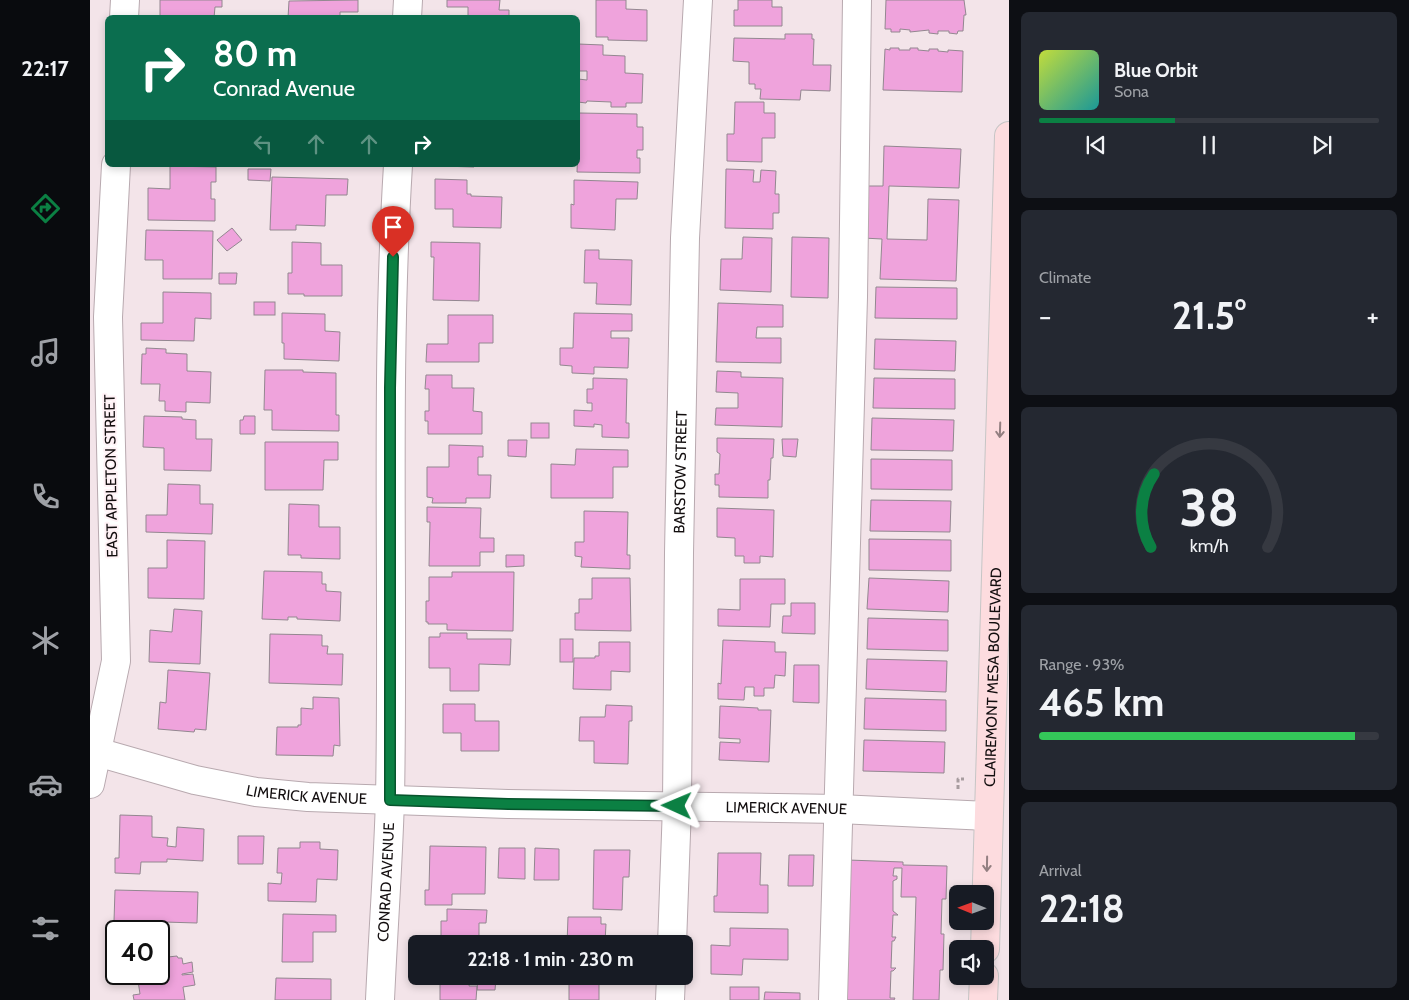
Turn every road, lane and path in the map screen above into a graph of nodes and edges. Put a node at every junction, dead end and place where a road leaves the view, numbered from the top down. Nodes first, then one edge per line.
1 (125, 0) edge
2 (408, 0) edge
3 (698, 0) edge
4 (857, 0) edge
5 (124, 15) edge
6 (407, 15) edge
7 (1009, 136) edge
8 (116, 167) edge
9 (398, 167) edge
10 (93, 751) edge
11 (90, 784) edge
12 (390, 800) junction
13 (677, 806) junction
14 (839, 809) junction
15 (999, 816) edge
16 (672, 935) edge
17 (986, 940) edge
18 (671, 985) edge
19 (984, 985) edge
20 (380, 1000) edge
21 (670, 1000) edge
22 (833, 1000) edge
23 (983, 1000) edge

1 - 5 street
2 - 6 street
3 - 13 street, BARSTOW STREET
4 - 14 street
7 -> 15 main road, CLAIREMONT MESA BOULEVARD
8 - 10 street, EAST APPLETON STREET
9 - 12 street, CONRAD AVENUE
10 - 11 street, EAST APPLETON STREET
10 - 12 street, LIMERICK AVENUE
12 - 13 street, LIMERICK AVENUE
12 - 20 street, CONRAD AVENUE
13 - 14 street, LIMERICK AVENUE
13 - 16 street, BARSTOW STREET
14 - 15 street, LIMERICK AVENUE
14 - 22 street
15 -> 17 main road, CLAIREMONT MESA BOULEVARD
18 - 21 street
19 - 23 main road

